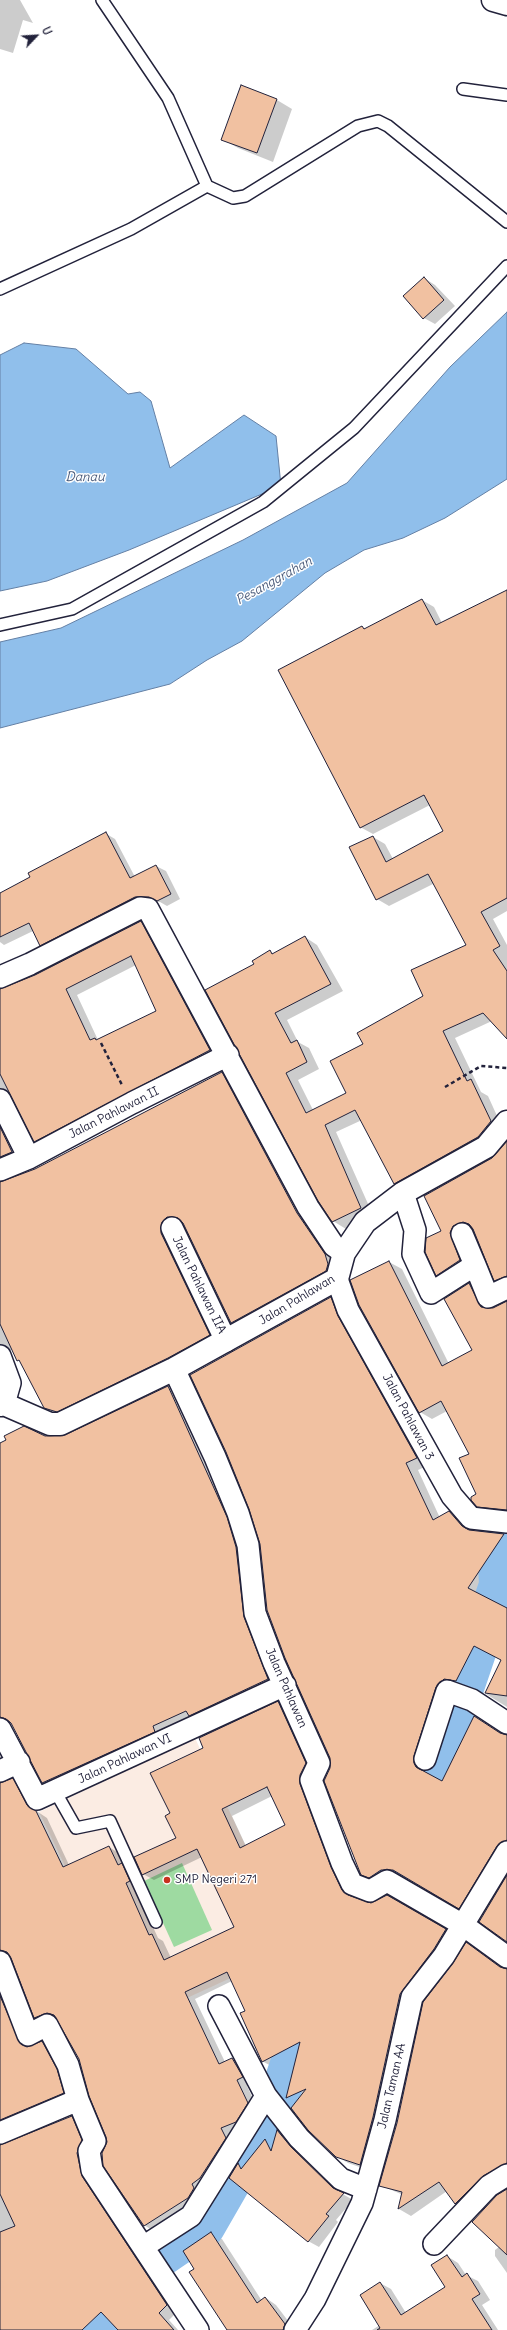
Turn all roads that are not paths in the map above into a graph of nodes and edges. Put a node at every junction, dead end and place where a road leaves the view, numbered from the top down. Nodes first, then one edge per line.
1 (102, 0) edge
2 (493, 0) edge
3 (507, 4) edge
4 (463, 89) dead end
5 (507, 95) edge
6 (207, 186) junction
7 (507, 222) edge
8 (507, 266) edge
9 (0, 289) edge
10 (0, 625) edge
11 (0, 977) edge
12 (228, 1055) junction
13 (0, 1100) edge
14 (507, 1122) edge
15 (29, 1158) junction
16 (0, 1170) edge
17 (403, 1193) junction
18 (172, 1228) dead end
19 (462, 1234) dead end
20 (344, 1253) junction
21 (475, 1265) junction
22 (338, 1279) junction
23 (507, 1288) edge
24 (226, 1341) junction
25 (0, 1356) edge
26 (174, 1369) junction
27 (2, 1405) edge
28 (506, 1523) edge
29 (285, 1685) junction
30 (507, 1723) edge
31 (0, 1729) edge
32 (424, 1759) dead end
33 (19, 1762) junction
34 (0, 1771) edge
35 (56, 1791) junction
36 (507, 1852) edge
37 (156, 1922) dead end
38 (463, 1925) junction
39 (507, 1957) edge
40 (0, 1962) edge
41 (219, 2006) dead end
42 (266, 2096) junction
43 (78, 2100) junction
44 (0, 2134) edge
45 (507, 2175) edge
46 (366, 2189) junction
47 (434, 2244) dead end
48 (143, 2247) junction
49 (198, 2330) edge
50 (295, 2330) edge

1 - 6 lane
2 - 3 street
4 - 5 lane
6 - 7 lane
6 - 9 lane
8 - 10 lane
11 - 12 street
12 - 15 street, Jalan Pahlawan II
12 - 20 street
13 - 15 street
14 - 17 street, Jalan Pahlawan
15 - 16 street, Jalan Pahlawan II
17 - 20 street, Jalan Pahlawan
17 - 21 street
18 - 24 street, Jalan Pahlawan IIA
19 - 21 street
20 - 22 street, Jalan Pahlawan
21 - 23 street
22 - 24 street, Jalan Pahlawan
22 - 28 street, Jalan Pahlawan 3
24 - 26 street, Jalan Pahlawan
25 - 27 street
26 - 27 street, Jalan Pahlawan
26 - 29 street, Jalan Pahlawan
29 - 35 street, Jalan Pahlawan VI
29 - 38 street, Jalan Pahlawan
30 - 32 street
31 - 33 street, Jalan Pahlawan VI
33 - 34 street
33 - 35 street, Jalan Pahlawan VI
35 - 37 lane
36 - 38 street, Jalan Taman AA
38 - 39 street, Jalan Pahlawan
38 - 46 street, Jalan Taman AA
40 - 43 street
41 - 42 street
42 - 46 street
42 - 48 street
43 - 44 street
43 - 48 street
45 - 47 street
46 - 50 street, Jalan Taman AA
48 - 49 street

